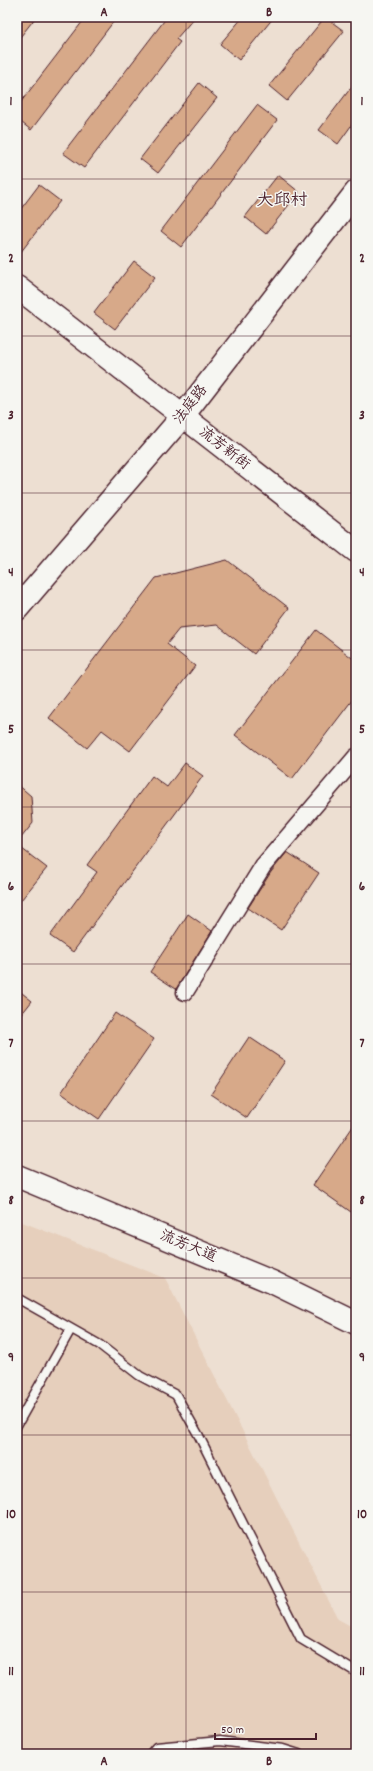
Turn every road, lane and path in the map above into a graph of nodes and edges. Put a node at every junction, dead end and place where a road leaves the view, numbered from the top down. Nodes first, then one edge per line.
1 (356, 192) edge
2 (17, 287) edge
3 (182, 417) junction
4 (356, 551) edge
5 (17, 610) edge
6 (356, 757) edge
7 (185, 992) dead end
8 (17, 1176) edge
9 (17, 1298) edge
10 (356, 1323) edge
11 (71, 1329) junction
12 (17, 1424) edge
13 (356, 1672) edge
14 (263, 1750) edge
15 (150, 1754) edge
16 (299, 1754) edge

1 - 3 main road, 法庭路
2 - 3 main road, 流芳新街
3 - 4 main road, 流芳新街
3 - 5 main road, 法庭路
6 - 7 street
8 - 10 main road, 流芳大道
9 - 11 lane
11 - 12 lane
11 - 13 lane
14 - 15 lane
14 - 16 lane

